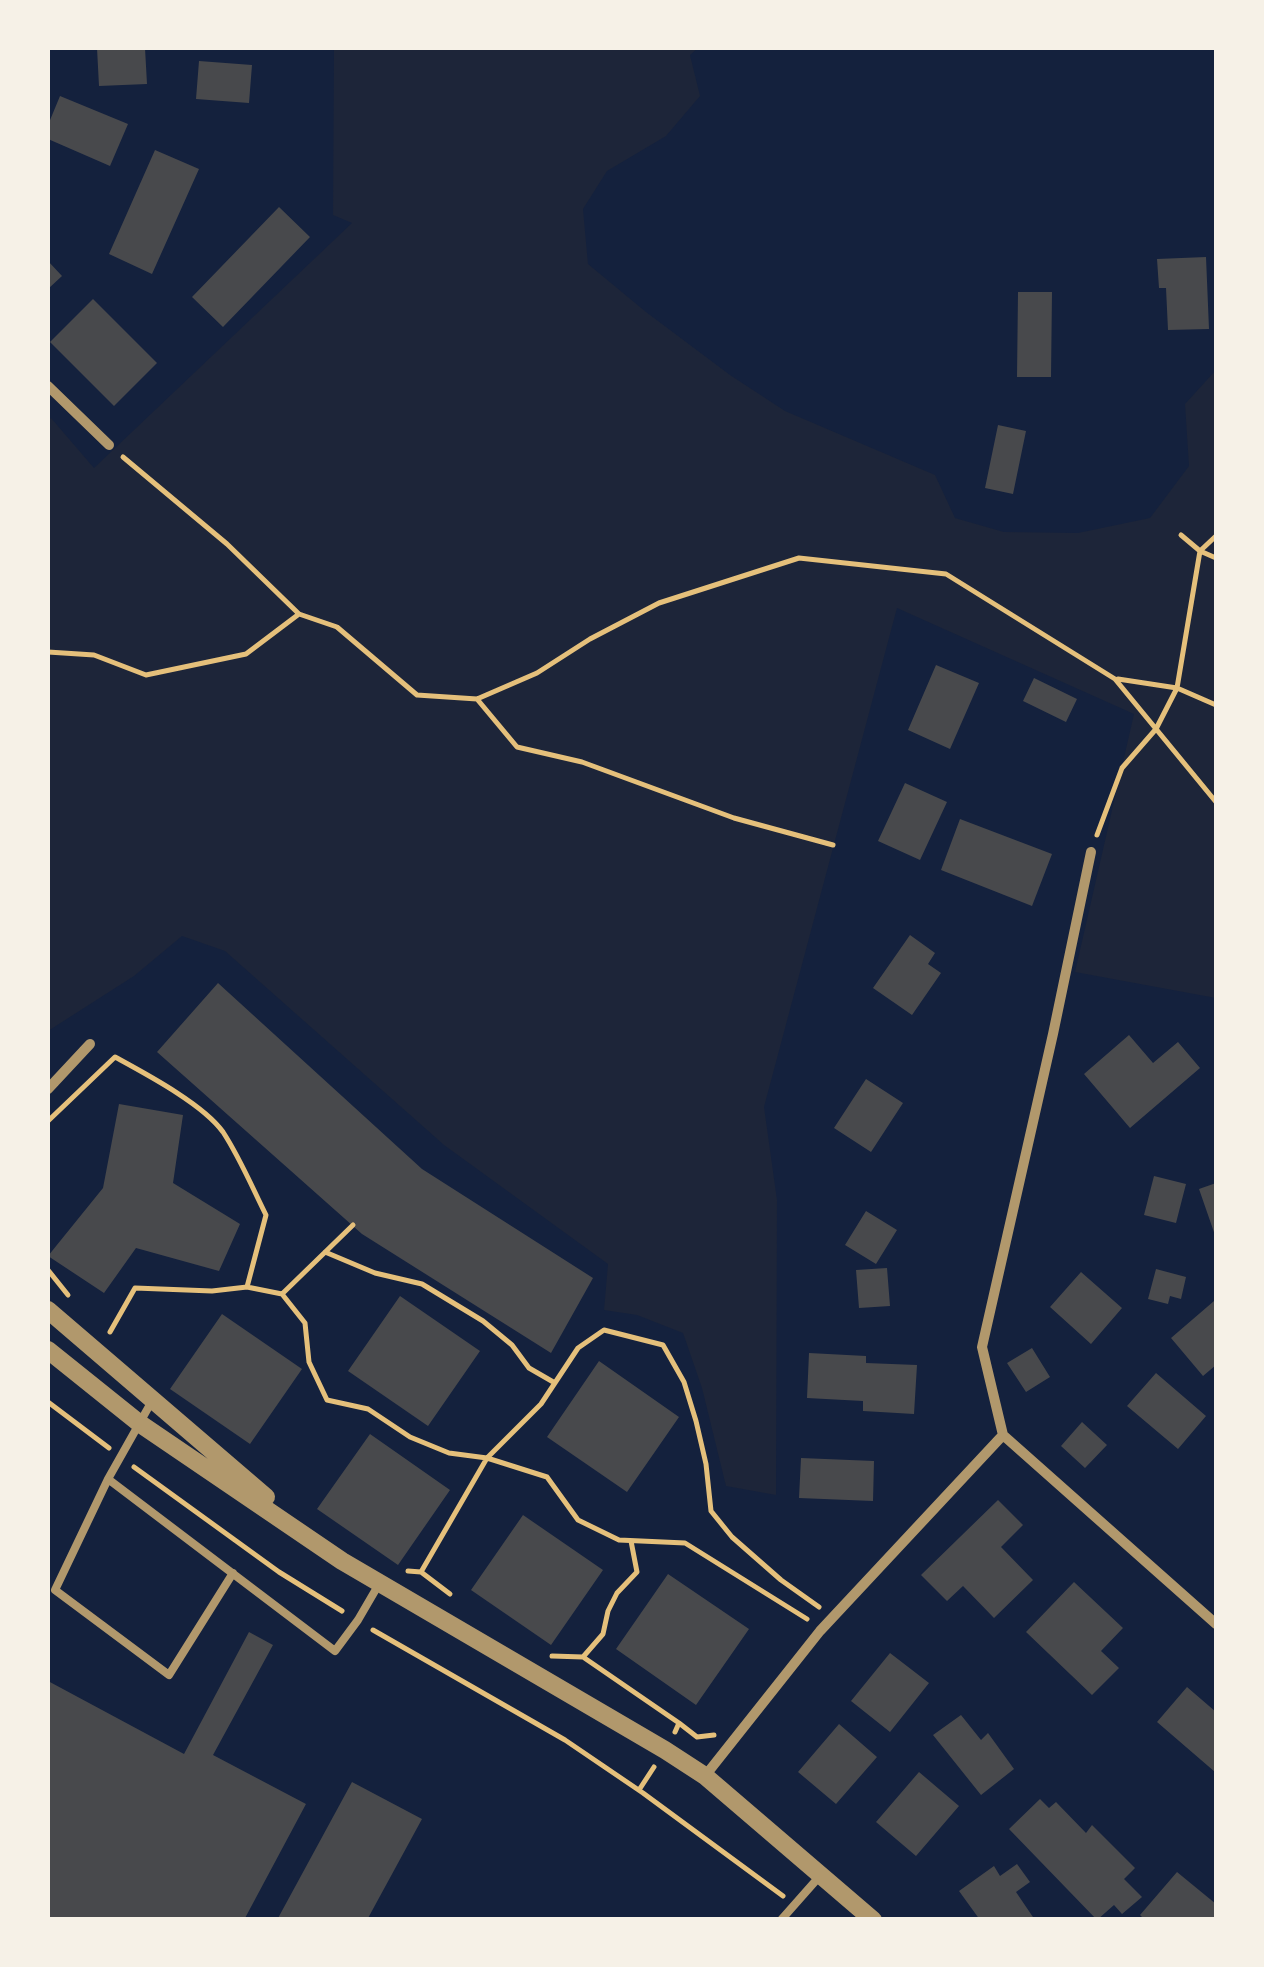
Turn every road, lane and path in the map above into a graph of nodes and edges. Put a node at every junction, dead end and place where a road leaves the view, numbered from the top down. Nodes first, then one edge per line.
1 (48, 386) edge
2 (109, 445) joint
3 (1181, 536) dead end
4 (1216, 536) edge
5 (1200, 551) junction
6 (1216, 558) edge
7 (299, 614) junction
8 (48, 652) edge
9 (1115, 679) junction
10 (1178, 688) junction
11 (477, 700) junction
12 (1216, 705) edge
13 (1156, 729) junction
14 (1216, 802) edge
15 (834, 846) dead end
16 (1091, 852) joint
17 (90, 1044) dead end
18 (48, 1088) edge
19 (48, 1120) edge
20 (353, 1225) dead end
21 (325, 1252) junction
22 (248, 1287) junction
23 (282, 1294) junction
24 (48, 1310) edge
25 (110, 1332) dead end
26 (48, 1350) edge
27 (555, 1383) junction
28 (152, 1401) junction
29 (48, 1402) edge
30 (139, 1423) junction
31 (1003, 1435) junction
32 (120, 1457) junction
33 (487, 1458) junction
34 (108, 1479) junction
35 (631, 1540) junction
36 (342, 1562) junction
37 (234, 1572) junction
38 (379, 1583) junction
39 (450, 1594) dead end
40 (821, 1609) dead end
41 (358, 1620) junction
42 (1216, 1624) edge
43 (820, 1631) junction
44 (545, 1656) dead end
45 (582, 1657) junction
46 (679, 1724) dead end
47 (705, 1776) junction
48 (822, 1874) junction
49 (795, 1904) junction
50 (782, 1920) edge
51 (873, 1920) edge

1 - 2 street
2 - 7 path
3 - 5 path
4 - 5 path
5 - 6 path
5 - 10 path
7 - 8 path
7 - 11 path
9 - 10 path
9 - 11 path
9 - 13 path
10 - 12 path
10 - 13 path
11 - 15 path
13 - 14 path
13 - 16 path
16 - 31 street
17 - 18 street
19 - 22 path
20 - 21 path
21 - 23 path
21 - 27 path
22 - 23 path
22 - 25 path
23 - 33 path
24 - 28 street
26 - 30 street
27 - 33 path
27 - 40 path
28 - 30 lane
28 - 36 street
29 - 32 path
30 - 32 lane
30 - 36 street
31 - 42 street
31 - 43 street
32 - 34 lane
32 - 41 path
33 - 35 path
33 - 39 path
34 - 37 lane
34 - 37 lane
35 - 43 path
35 - 45 path
36 - 38 street
37 - 41 lane
38 - 41 lane
38 - 47 street
41 - 49 path
43 - 47 street
44 - 45 path
45 - 46 path
47 - 48 street
48 - 49 lane
48 - 51 street
49 - 50 lane

